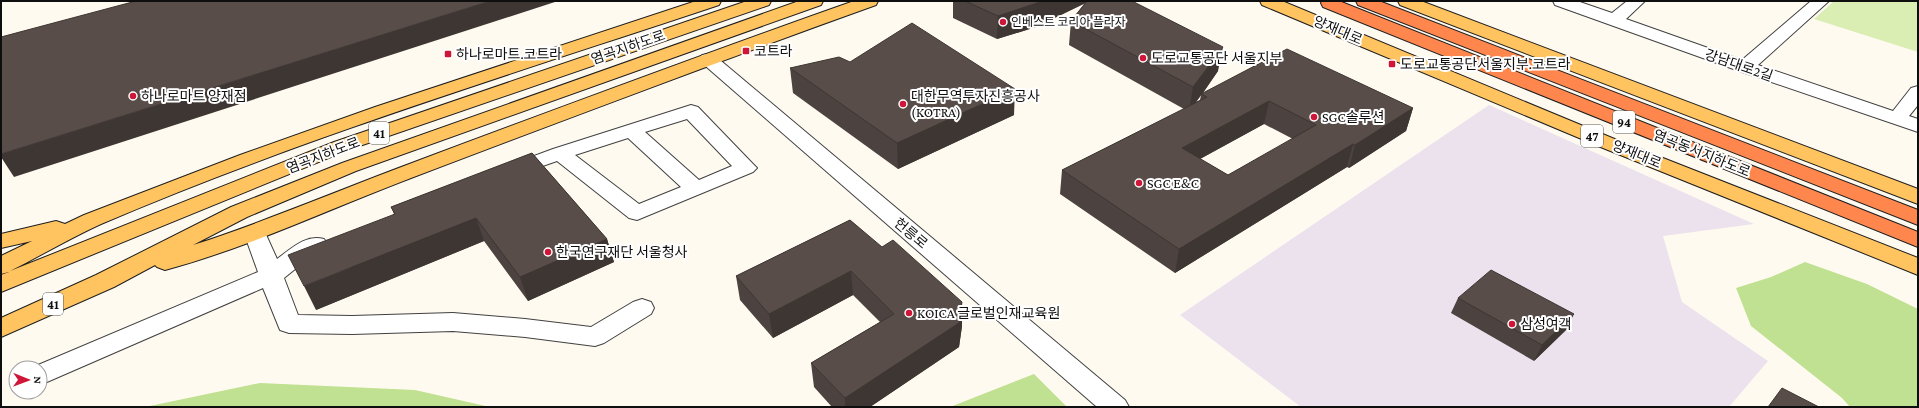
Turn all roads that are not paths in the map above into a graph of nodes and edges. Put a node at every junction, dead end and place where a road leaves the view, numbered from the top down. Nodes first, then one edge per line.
1 (713, 1) edge
2 (763, 1) edge
3 (816, 1) edge
4 (870, 1) edge
5 (1268, 1) edge
6 (1364, 1) edge
7 (1406, 1) edge
8 (1561, 1) edge
9 (1637, 1) edge
10 (1822, 1) edge
11 (1329, 3) dead end
12 (1614, 20) junction
13 (708, 59) junction
14 (1745, 67) junction
15 (1918, 92) edge
16 (1897, 119) junction
17 (1918, 126) edge
18 (631, 130) junction
19 (560, 153) junction
20 (493, 178) edge
21 (696, 189) junction
22 (1918, 197) edge
23 (1918, 218) edge
24 (92, 220) junction
25 (254, 233) junction
26 (337, 236) edge
27 (1918, 240) edge
28 (1, 241) edge
29 (1, 266) edge
30 (1918, 267) edge
31 (272, 275) junction
32 (105, 281) junction
33 (1, 284) edge
34 (642, 308) dead end
35 (1, 328) edge
36 (48, 372) edge
37 (1115, 407) edge

1 - 24 main road
2 - 33 main road, 염곡지하도로 / 41
3 - 32 main road, 염곡지하도로 / 41
4 - 13 main road
5 - 30 main road, 양재대로 / 47
6 - 23 highway, 염곡동서지하도로 / 94
7 - 22 main road
8 - 12 street, 강남대로2길
9 - 12 street
10 - 14 street
11 - 27 highway, 염곡동서지하도로 / 94
12 - 14 street, 강남대로2길
13 - 25 main road
13 - 37 street, 헌릉로
14 - 16 street, 강남대로2길
15 - 16 street
16 - 17 street, 강남대로2길
18 - 19 street
18 - 21 street
18 - 21 street
19 - 20 street
19 - 21 street
24 - 28 main road
24 - 29 main road
25 - 31 street
25 - 32 main road
26 - 31 street
31 - 34 street
31 - 36 street
32 - 35 main road, 41

